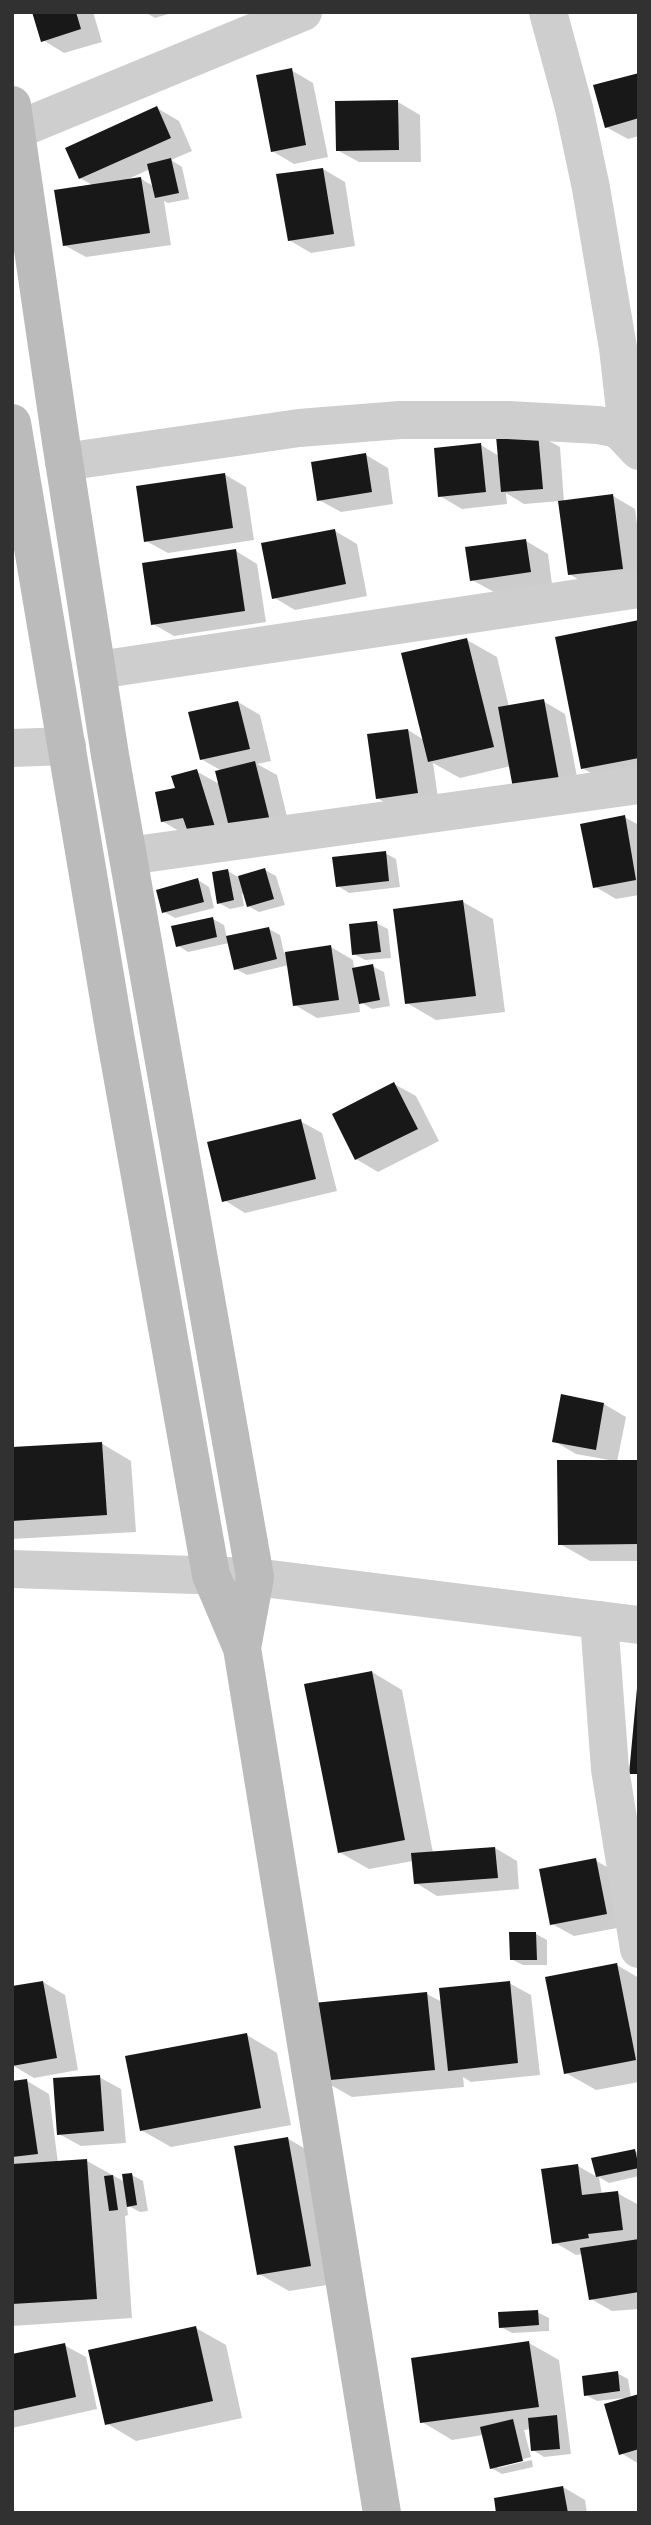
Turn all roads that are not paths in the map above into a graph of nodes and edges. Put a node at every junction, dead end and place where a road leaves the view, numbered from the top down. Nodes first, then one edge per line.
1 (303, 12) edge
2 (548, 12) edge
3 (14, 123) edge
4 (12, 423) edge
5 (633, 444) edge
6 (64, 462) junction
7 (639, 589) edge
8 (98, 670) junction
9 (67, 746) junction
10 (12, 748) edge
11 (639, 785) edge
12 (128, 856) junction
13 (12, 1569) edge
14 (211, 1575) junction
15 (255, 1577) junction
16 (599, 1620) junction
17 (639, 1625) edge
18 (242, 1648) junction
19 (639, 1949) edge
20 (382, 2513) edge

1 - 3 street
2 - 5 street
3 - 6 main road
4 - 9 main road
5 - 6 street
6 - 8 main road
7 - 8 street
8 - 12 main road
9 - 10 street
9 - 14 main road
11 - 12 street
12 - 15 main road
13 - 14 street
14 - 15 street
14 - 18 main road
15 - 16 street
15 - 18 main road
16 - 17 street
16 - 19 street
18 - 20 main road

